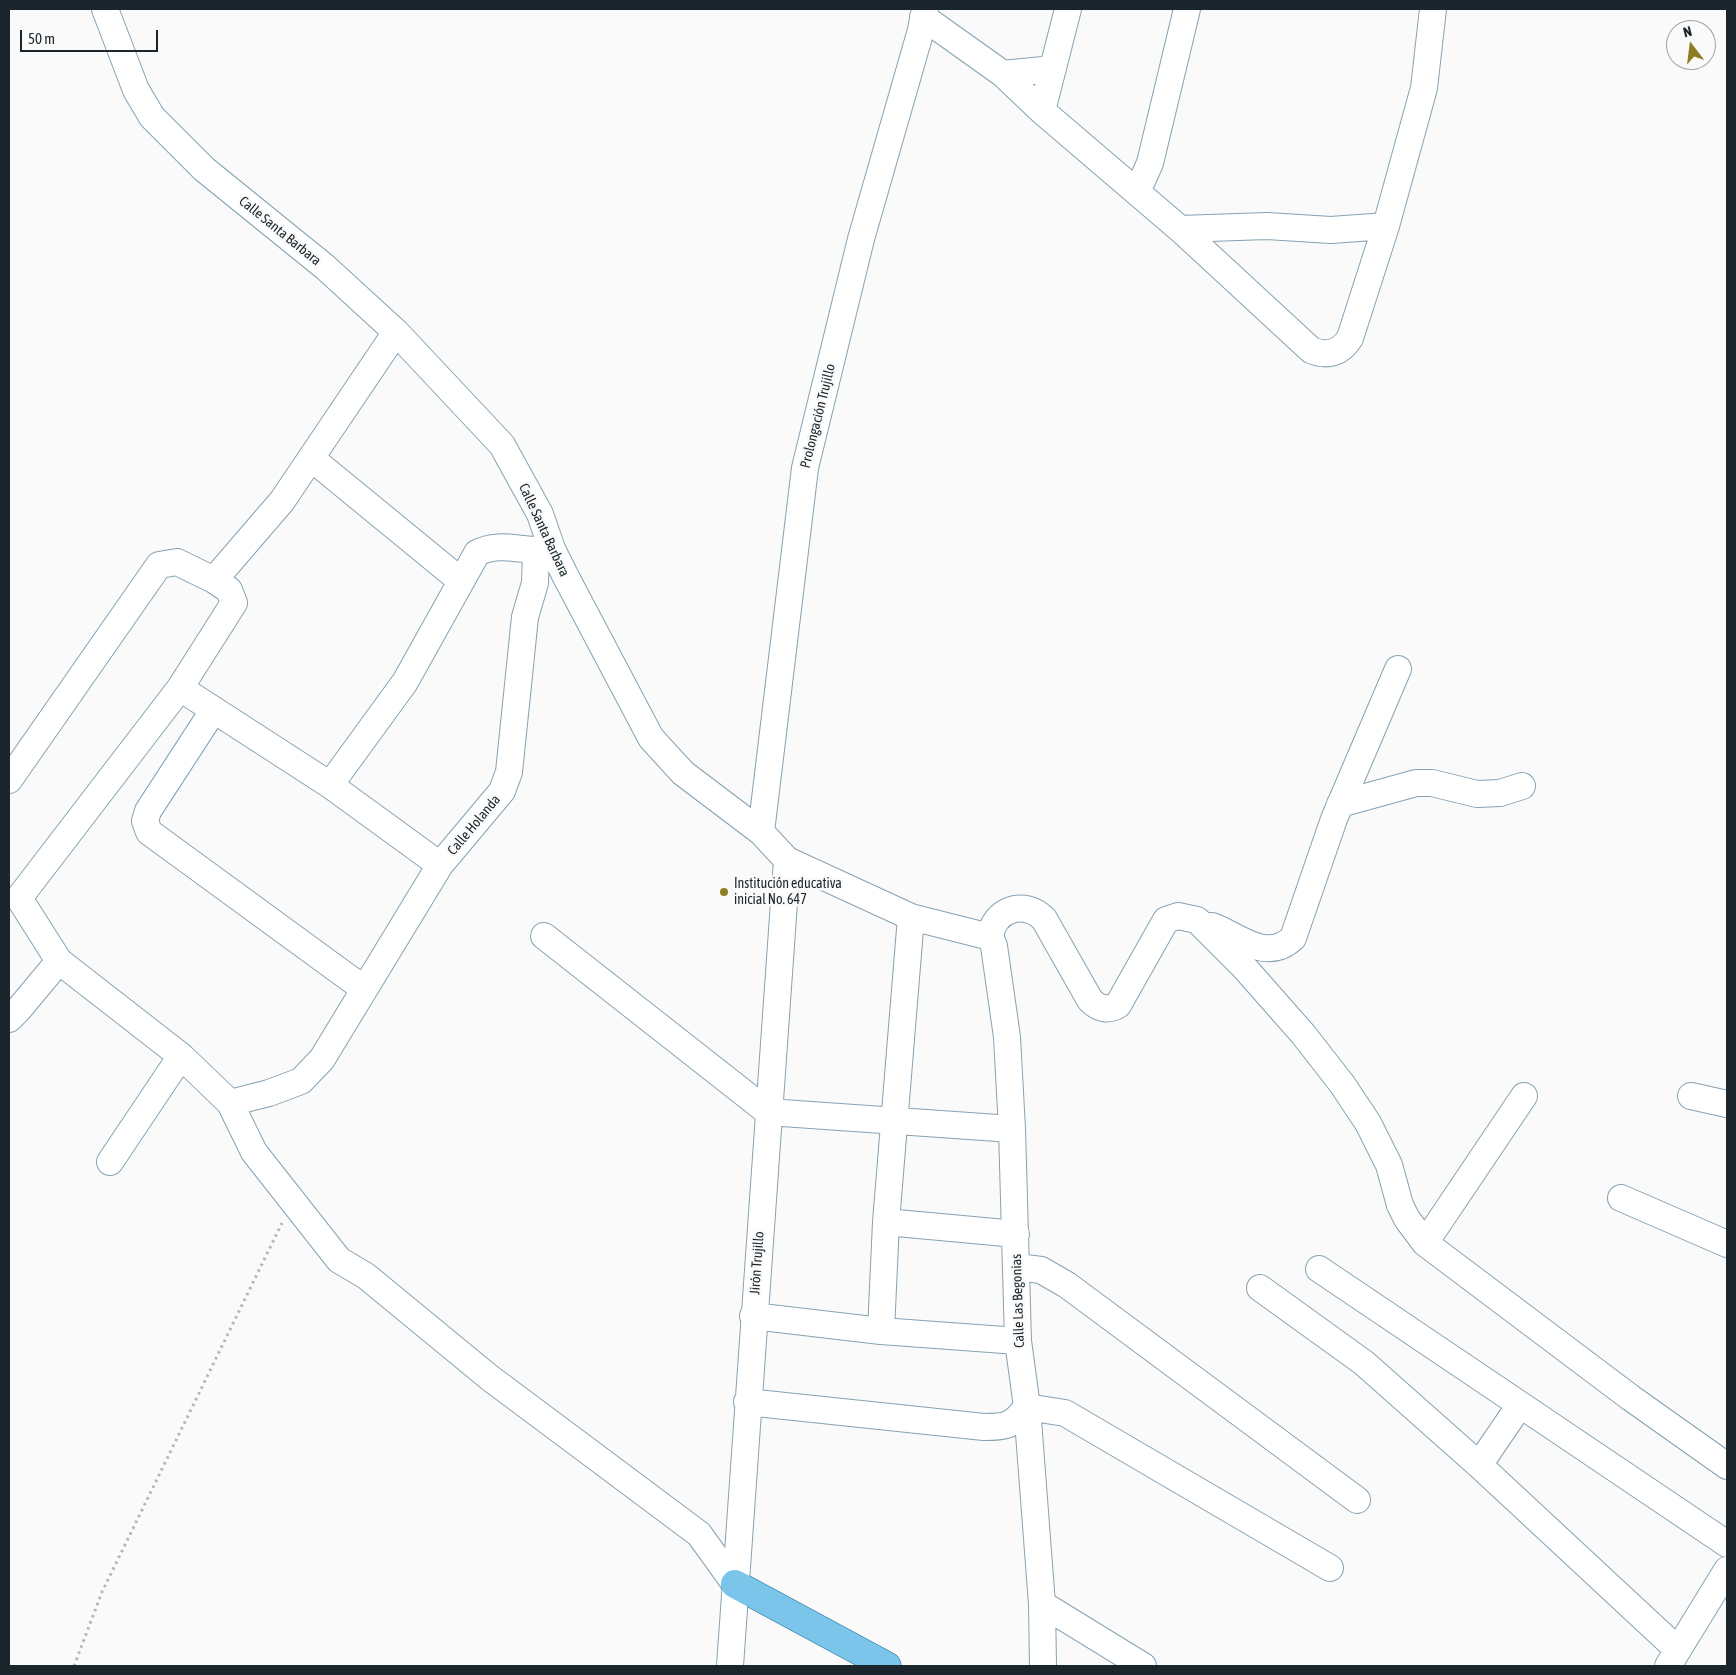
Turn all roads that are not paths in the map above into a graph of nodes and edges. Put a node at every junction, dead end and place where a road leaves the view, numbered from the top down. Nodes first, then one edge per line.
1 (105, 9) edge
2 (1068, 9) edge
3 (1187, 9) edge
4 (1434, 9) edge
5 (924, 13) edge
6 (1052, 69) junction
7 (1003, 74) junction
8 (1042, 111) junction
9 (1137, 192) junction
10 (1386, 226) junction
11 (1180, 229) junction
12 (396, 332) junction
13 (311, 458) junction
14 (544, 551) junction
15 (566, 577) junction
16 (214, 580) junction
17 (461, 581) junction
18 (535, 584) junction
19 (1398, 669) dead end
20 (180, 688) junction
21 (213, 711) junction
22 (9, 780) edge
23 (330, 785) junction
24 (1522, 786) dead end
25 (1340, 804) junction
26 (761, 832) junction
27 (787, 860) junction
28 (440, 866) junction
29 (14, 894) edge
30 (911, 917) junction
31 (1197, 920) junction
32 (544, 936) dead end
33 (990, 937) junction
34 (59, 961) junction
35 (364, 989) junction
36 (12, 1010) edge
37 (181, 1056) junction
38 (1524, 1096) dead end
39 (1691, 1096) dead end
40 (230, 1103) junction
41 (1727, 1104) edge
42 (768, 1112) junction
43 (894, 1120) junction
44 (1012, 1129) junction
45 (110, 1162) dead end
46 (1621, 1198) dead end
47 (886, 1222) junction
48 (1016, 1234) junction
49 (1425, 1243) junction
50 (1727, 1244) edge
51 (1017, 1267) junction
52 (1319, 1269) dead end
53 (1260, 1288) dead end
54 (753, 1316) junction
55 (881, 1331) junction
56 (1018, 1341) junction
57 (747, 1402) junction
58 (1520, 1405) junction
59 (1027, 1407) junction
60 (1479, 1464) junction
61 (1727, 1466) edge
62 (1357, 1500) dead end
63 (1727, 1544) edge
64 (1330, 1568) dead end
65 (1727, 1570) edge
66 (735, 1584) junction
67 (1042, 1604) junction
68 (1673, 1658) edge
69 (730, 1666) edge
70 (887, 1666) edge
71 (1043, 1666) edge
72 (1143, 1666) edge

1 - 12 street, Calle Santa Barbara
2 - 6 street
3 - 9 street
4 - 10 street
5 - 7 street
5 - 26 street, Prolongación Trujillo
6 - 7 street
6 - 8 street
7 - 8 street
8 - 9 street
9 - 11 street
10 - 11 street
10 - 11 street
12 - 13 street
12 - 14 street, Calle Santa Barbara
13 - 16 street
13 - 17 street
14 - 15 street, Calle Santa Barbara
14 - 17 street
14 - 18 street, Calle Holanda
15 - 18 street
15 - 26 street, Calle Santa Barbara
16 - 20 street
16 - 22 street
17 - 23 street
18 - 28 street, Calle Holanda
19 - 25 street
20 - 21 street
20 - 29 street
21 - 23 street
21 - 35 street
23 - 28 street
24 - 25 street
25 - 31 street
26 - 27 street, Calle Santa Barbara
27 - 30 street, Calle Santa Barbara
27 - 42 street, Jirón Trujillo
28 - 35 street, Calle Holanda
29 - 34 street
30 - 33 street, Calle Santa Barbara
30 - 43 street
31 - 33 street
31 - 49 street
32 - 42 street
33 - 44 street, Calle Las Begonias
34 - 36 street
34 - 37 street
35 - 40 street, Calle Holanda
37 - 40 street
37 - 45 street
38 - 49 street
39 - 41 street
40 - 66 street
42 - 43 street
42 - 54 street, Jirón Trujillo
43 - 44 street
43 - 47 street
44 - 48 street, Calle Las Begonias
46 - 50 street
47 - 48 street
47 - 55 street
48 - 51 street, Calle Las Begonias
49 - 61 street
51 - 56 street, Calle Las Begonias
51 - 62 street
52 - 58 street
53 - 60 street
54 - 55 street
54 - 57 street, Jirón Trujillo
55 - 56 street
56 - 59 street, Calle Las Begonias
57 - 59 street
57 - 66 street, Jirón Trujillo
58 - 60 street
58 - 63 street
59 - 64 street
59 - 67 street, Calle Las Begonias
60 - 68 street
65 - 68 street
66 - 69 street, Jirón Trujillo
66 - 70 main road
67 - 71 street, Calle Las Begonias
67 - 72 street

